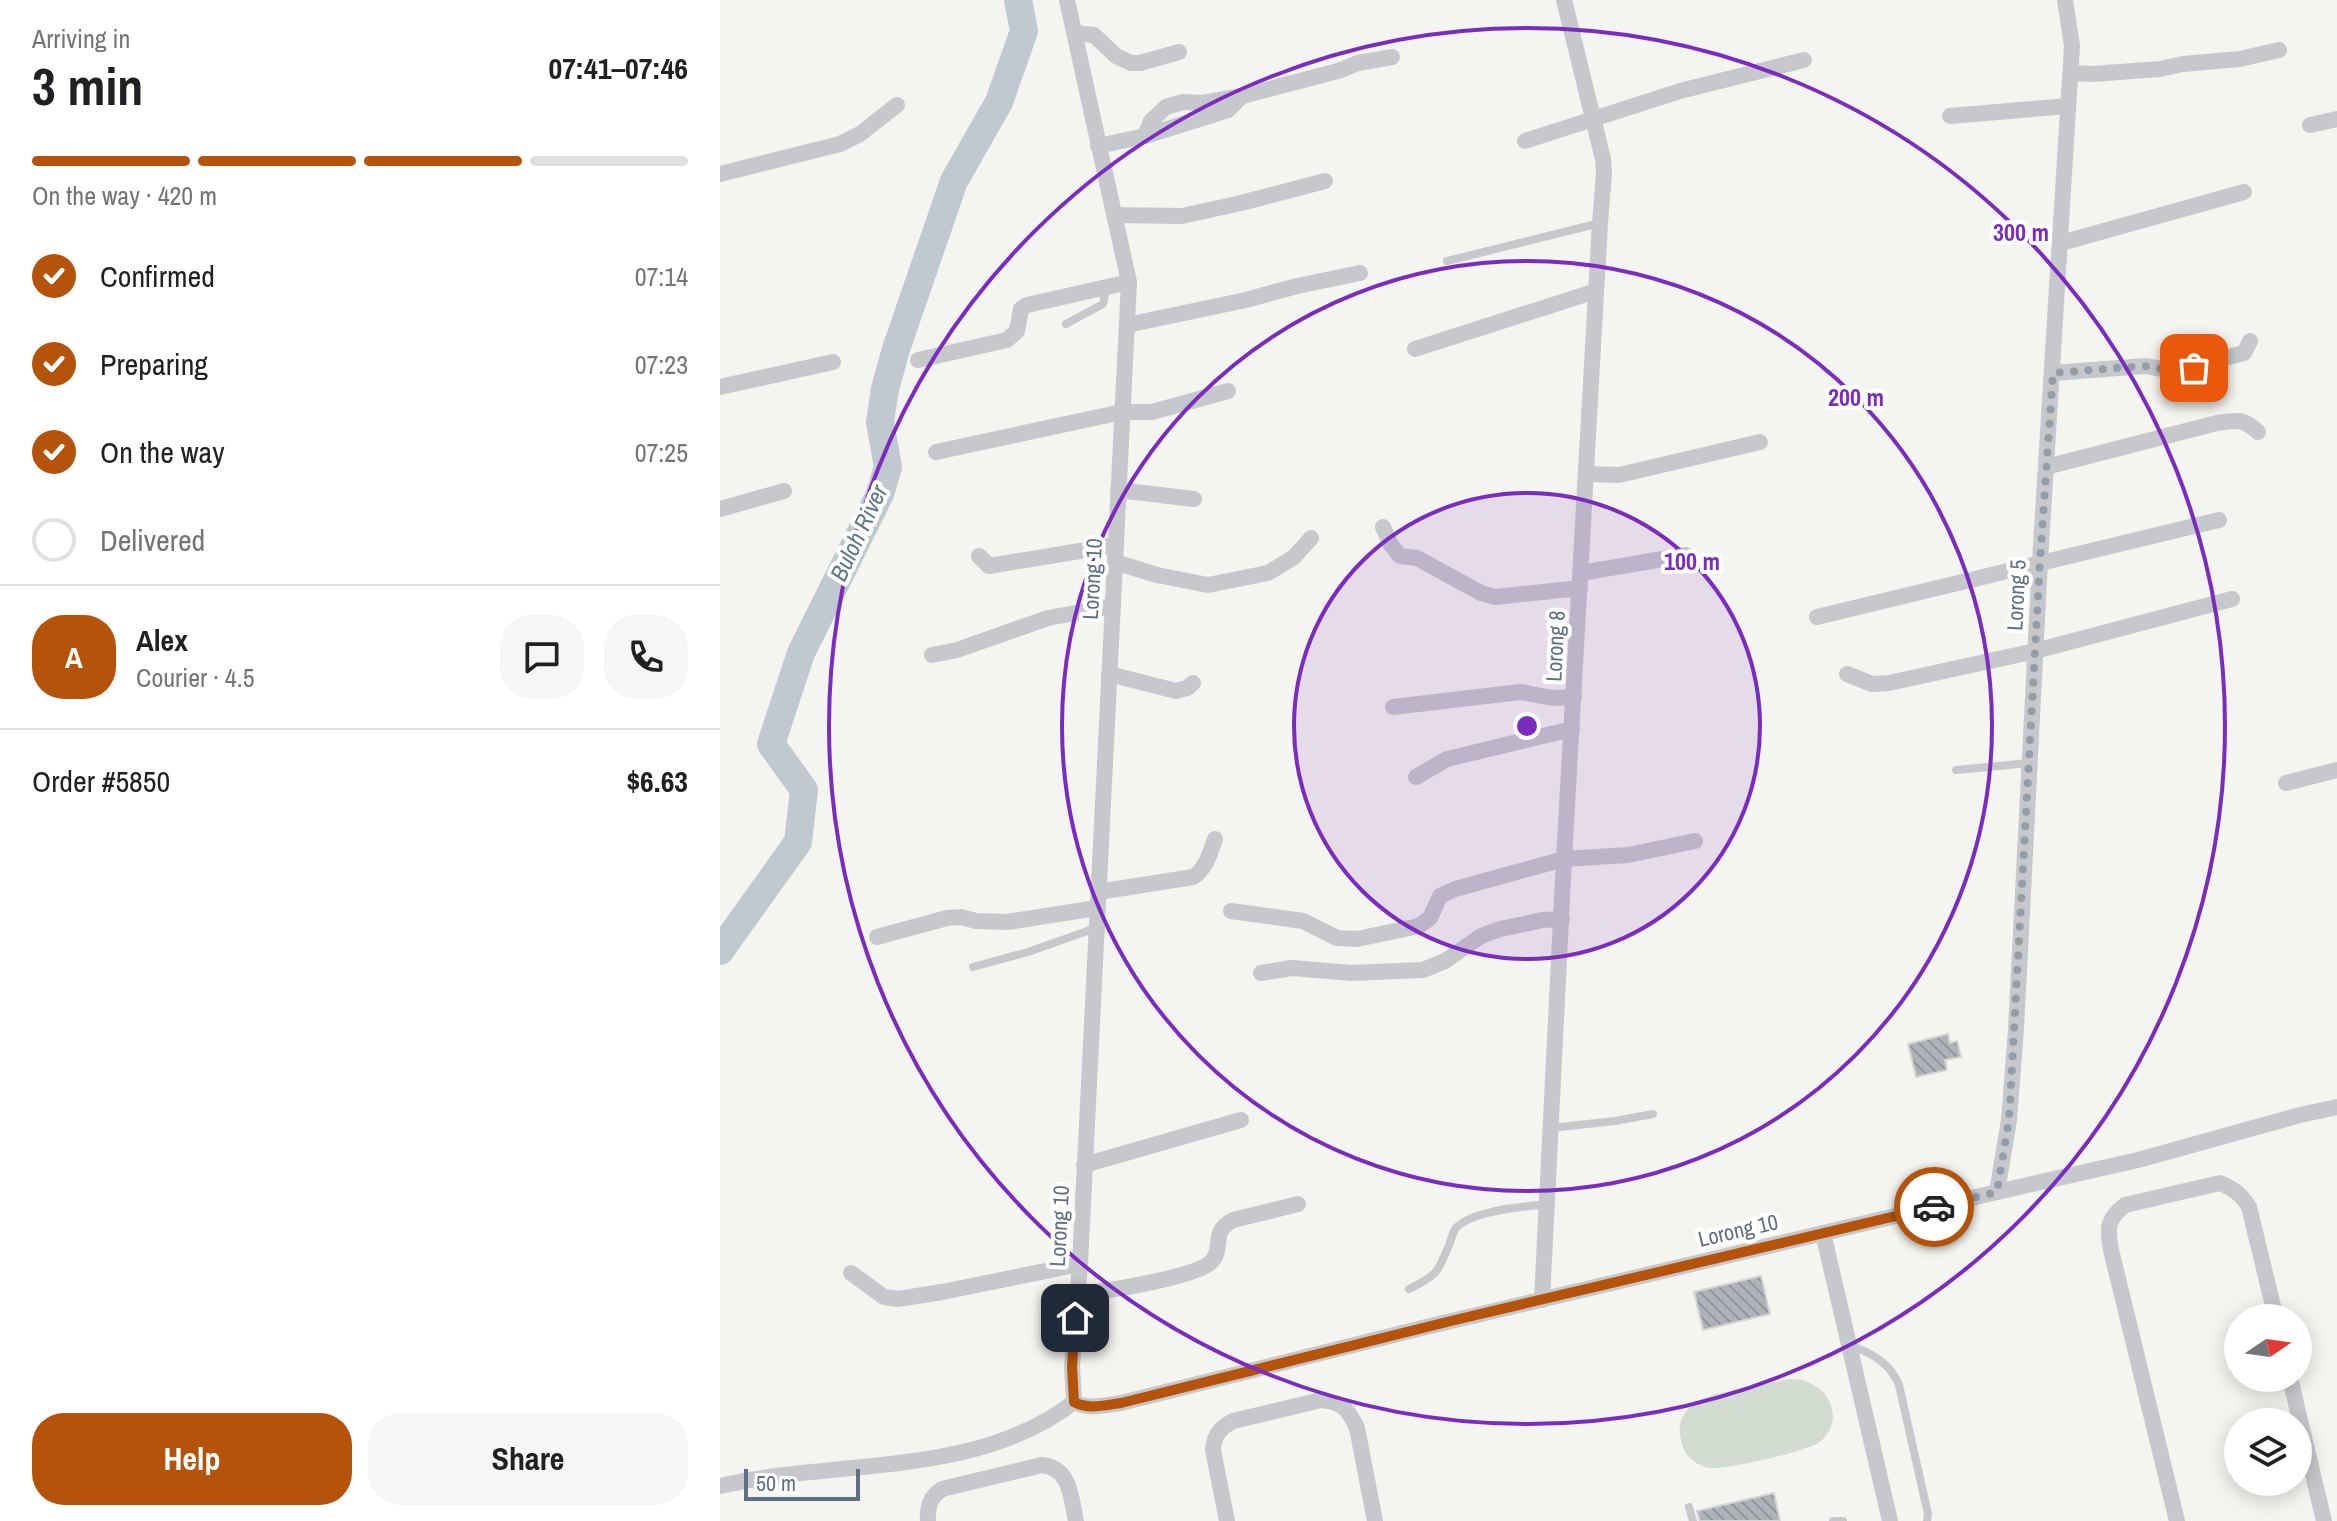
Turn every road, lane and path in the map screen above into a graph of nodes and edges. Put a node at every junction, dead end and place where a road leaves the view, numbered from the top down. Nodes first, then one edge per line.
1 (1067, 0) edge
2 (1564, 0) edge
3 (2065, 0) edge
4 (1074, 33) junction
5 (2279, 50) dead end
6 (1179, 52) dead end
7 (1392, 57) dead end
8 (1804, 60) dead end
9 (2071, 73) junction
10 (897, 105) dead end
11 (2068, 106) junction
12 (1950, 116) dead end
13 (1593, 119) junction
14 (2337, 119) edge
15 (2310, 125) dead end
16 (1525, 141) dead end
17 (1098, 146) junction
18 (720, 174) edge
19 (1325, 181) dead end
20 (2244, 192) dead end
21 (1114, 215) junction
22 (1600, 223) junction
23 (2061, 243) junction
24 (1447, 261) dead end
25 (1360, 273) dead end
26 (1129, 282) junction
27 (1106, 289) junction
28 (1596, 291) junction
29 (1066, 324) dead end
30 (1127, 325) junction
31 (2250, 341) dead end
32 (1415, 349) dead end
33 (918, 360) dead end
34 (833, 362) dead end
35 (2053, 373) junction
36 (720, 387) edge
37 (1228, 391) dead end
38 (1122, 412) junction
39 (2258, 432) dead end
40 (1760, 442) dead end
41 (936, 452) dead end
42 (2046, 467) junction
43 (1586, 474) junction
44 (1118, 490) junction
45 (784, 491) dead end
46 (1194, 499) dead end
47 (720, 509) edge
48 (2219, 520) dead end
49 (1383, 527) dead end
50 (1311, 538) dead end
51 (1115, 553) junction
52 (1686, 555) dead end
53 (979, 556) dead end
54 (2040, 561) junction
55 (1580, 580) junction
56 (2232, 599) dead end
57 (1113, 606) junction
58 (1817, 617) dead end
59 (2035, 651) junction
60 (932, 655) dead end
61 (1109, 674) junction
62 (1847, 674) dead end
63 (1193, 683) dead end
64 (1574, 696) junction
65 (1393, 707) dead end
66 (1572, 729) junction
67 (2029, 763) junction
68 (1956, 770) dead end
69 (2337, 770) edge
70 (1416, 777) dead end
71 (2286, 783) dead end
72 (1215, 839) dead end
73 (1695, 841) dead end
74 (1564, 859) junction
75 (1098, 900) junction
76 (1231, 911) dead end
77 (1562, 919) junction
78 (1096, 928) junction
79 (877, 937) dead end
80 (973, 967) dead end
81 (1261, 973) dead end
82 (2337, 1107) edge
83 (1653, 1114) dead end
84 (1241, 1120) dead end
85 (1551, 1128) junction
86 (1084, 1165) junction
87 (1997, 1192) junction
88 (1298, 1204) dead end
89 (1546, 1204) junction
90 (1823, 1233) junction
91 (1080, 1264) junction
92 (851, 1273) dead end
93 (1409, 1289) dead end
94 (1077, 1293) junction
95 (1542, 1300) junction
96 (2273, 1304) edge
97 (1849, 1345) junction
98 (2293, 1392) edge
99 (1074, 1402) junction
100 (720, 1486) edge
101 (1689, 1507) dead end
102 (928, 1513) edge
103 (1076, 1521) edge
104 (1227, 1521) edge
105 (1375, 1521) edge
106 (1693, 1521) edge
107 (1833, 1521) edge
108 (1843, 1521) edge
109 (1890, 1521) edge
110 (1927, 1521) edge
111 (2177, 1521) edge
112 (2324, 1521) edge

1 - 4 street, Lorong 10
2 - 13 street, Lorong 8
3 - 9 street, Lorong 5
4 - 6 street
4 - 17 street, Lorong 10
5 - 9 street
7 - 17 street
8 - 13 street
9 - 11 street, Lorong 5
10 - 18 street
11 - 12 street
11 - 23 street, Lorong 5
13 - 16 street
13 - 22 street, Lorong 8
14 - 15 street
17 - 21 street, Lorong 10
19 - 21 street
20 - 23 street
21 - 26 street, Lorong 10
22 - 24 lane
22 - 28 street, Lorong 8
23 - 35 street, Lorong 5
25 - 30 street
26 - 27 street
26 - 30 street, Lorong 10
27 - 29 lane
27 - 33 street
28 - 32 street
28 - 43 street, Lorong 8
30 - 38 street, Lorong 10
31 - 35 street
34 - 36 street
35 - 42 street, Lorong 5
37 - 38 street
38 - 41 street
38 - 44 street, Lorong 10
39 - 42 street
40 - 43 street
42 - 54 street, Lorong 5
43 - 55 street, Lorong 8
44 - 46 street
44 - 51 street, Lorong 10
45 - 47 street
48 - 54 street
49 - 55 street
50 - 51 street
51 - 53 street
51 - 57 street, Lorong 10
52 - 55 street
54 - 58 street
54 - 59 street, Lorong 5
55 - 64 street, Lorong 8
56 - 59 street
57 - 60 street
57 - 61 street, Lorong 10
59 - 62 street
59 - 67 street, Lorong 5
61 - 63 street
61 - 75 street, Lorong 10
64 - 65 street
64 - 66 street, Lorong 8
66 - 70 street
66 - 74 street, Lorong 8
67 - 68 lane
67 - 87 street, Lorong 5
69 - 71 street
72 - 75 street
73 - 74 street
74 - 76 street
74 - 77 street, Lorong 8
75 - 78 street, Lorong 10
75 - 79 street
77 - 81 street
77 - 85 street, Lorong 8
78 - 80 lane
78 - 86 street, Lorong 10
82 - 87 street, Lorong 10
83 - 85 lane
84 - 86 street
85 - 89 street, Lorong 8
86 - 91 street, Lorong 10
87 - 90 street, Lorong 10
88 - 94 street
89 - 93 lane
89 - 95 street, Lorong 8
90 - 95 street, Lorong 10
90 - 97 street
91 - 92 street
91 - 94 street, Lorong 10
94 - 99 street, Lorong 10
95 - 99 street, Lorong 10
96 - 111 street
97 - 109 street
97 - 110 lane
98 - 112 street
99 - 100 street
101 - 106 lane
102 - 103 street
104 - 105 street
107 - 108 lane

